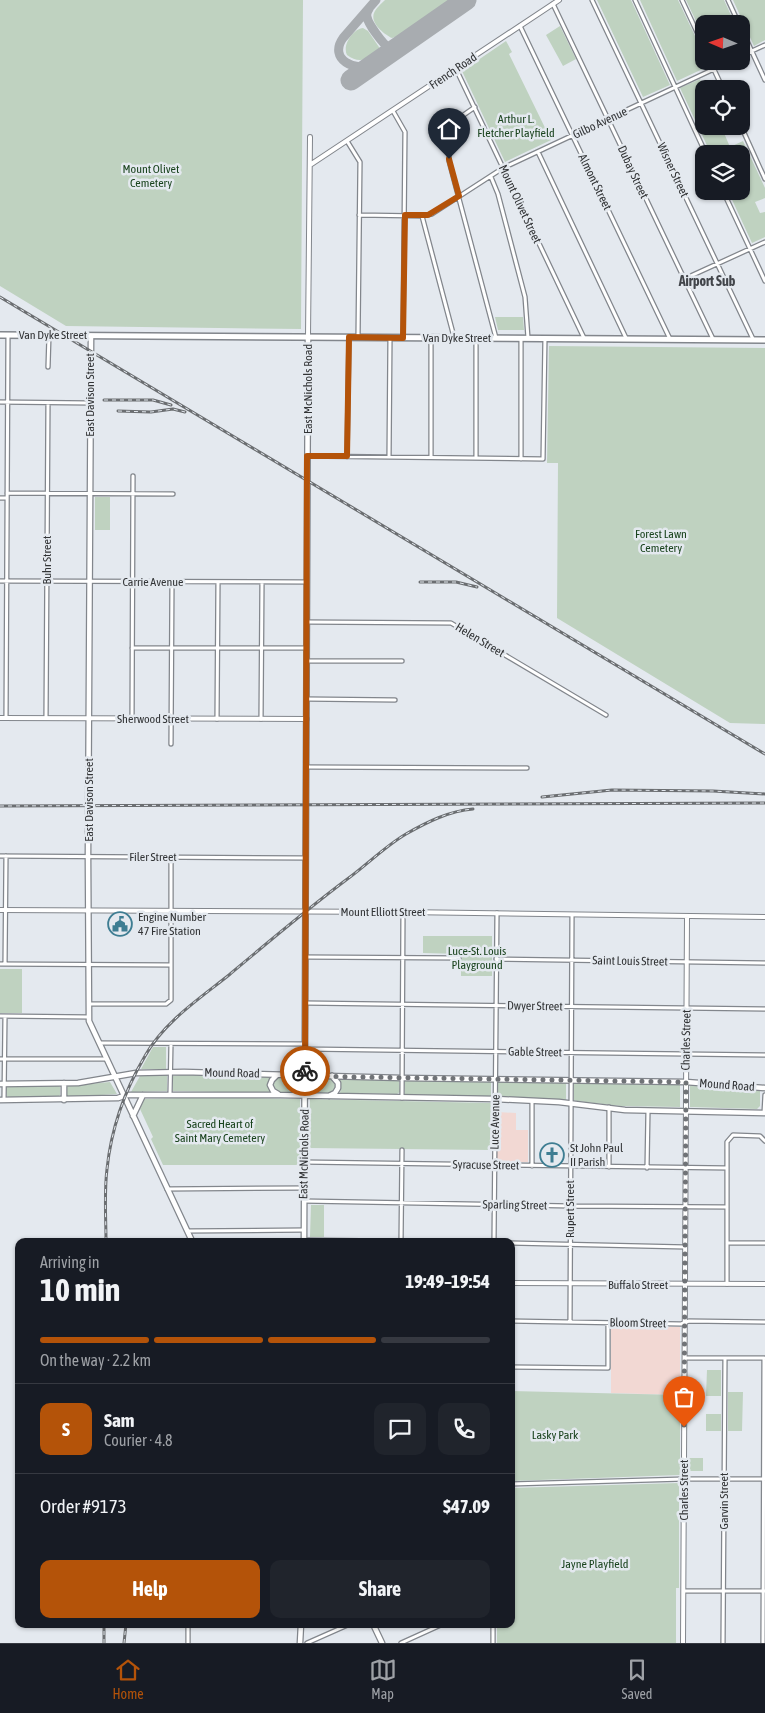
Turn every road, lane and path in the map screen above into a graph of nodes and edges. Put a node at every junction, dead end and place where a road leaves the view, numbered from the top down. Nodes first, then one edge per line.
1 (559, 0) edge
2 (592, 0) edge
3 (635, 0) edge
4 (682, 0) edge
5 (728, 0) edge
6 (553, 4) junction
7 (735, 15) edge
8 (520, 26) dead end
9 (695, 28) edge
10 (765, 46) edge
11 (750, 48) edge
12 (752, 52) junction
13 (456, 69) junction
14 (712, 70) edge
15 (765, 80) edge
16 (675, 87) junction
17 (641, 103) junction
18 (475, 107) junction
19 (393, 111) junction
20 (608, 119) junction
21 (744, 135) edge
22 (573, 136) junction
23 (310, 137) dead end
24 (347, 141) junction
25 (702, 145) edge
26 (538, 152) junction
27 (312, 160) junction
28 (503, 168) junction
29 (491, 176) junction
30 (765, 179) edge
31 (459, 196) junction
32 (727, 200) edge
33 (360, 215) junction
34 (405, 215) junction
35 (422, 216) junction
36 (765, 242) edge
37 (750, 249) junction
38 (718, 264) junction
39 (684, 279) junction
40 (765, 281) edge
41 (0, 335) edge
42 (8, 335) junction
43 (49, 335) junction
44 (91, 336) junction
45 (308, 337) junction
46 (349, 337) junction
47 (358, 337) junction
48 (390, 338) junction
49 (403, 338) junction
50 (431, 338) junction
51 (454, 338) junction
52 (476, 338) junction
53 (496, 338) junction
54 (521, 338) junction
55 (528, 338) junction
56 (545, 338) junction
57 (584, 339) junction
58 (627, 339) junction
59 (670, 339) junction
60 (713, 340) junction
61 (754, 340) junction
62 (765, 340) edge
63 (48, 367) dead end
64 (0, 402) edge
65 (8, 402) junction
66 (48, 403) junction
67 (90, 403) junction
68 (307, 456) junction
69 (347, 456) junction
70 (388, 457) junction
71 (431, 457) junction
72 (476, 458) junction
73 (520, 459) junction
74 (133, 476) dead end
75 (7, 494) junction
76 (48, 494) junction
77 (90, 494) junction
78 (133, 494) junction
79 (173, 494) dead end
80 (0, 498) edge
81 (7, 498) junction
82 (0, 581) edge
83 (6, 581) junction
84 (47, 582) junction
85 (90, 582) junction
86 (132, 582) junction
87 (172, 582) junction
88 (218, 582) junction
89 (262, 582) junction
90 (307, 582) junction
91 (307, 622) junction
92 (132, 648) junction
93 (172, 648) junction
94 (217, 648) junction
95 (262, 648) junction
96 (307, 648) junction
97 (307, 661) junction
98 (402, 661) dead end
99 (307, 699) junction
100 (395, 700) dead end
101 (606, 715) dead end
102 (0, 718) edge
103 (6, 718) junction
104 (46, 718) junction
105 (89, 718) junction
106 (132, 719) junction
107 (172, 719) junction
108 (217, 719) junction
109 (261, 719) junction
110 (307, 719) junction
111 (171, 744) dead end
112 (307, 767) junction
113 (528, 768) dead end
114 (0, 856) edge
115 (6, 856) junction
116 (88, 857) junction
117 (171, 857) junction
118 (306, 858) junction
119 (3, 910) edge
120 (89, 911) junction
121 (171, 911) junction
122 (306, 912) junction
123 (403, 912) junction
124 (497, 913) junction
125 (572, 915) junction
126 (687, 916) junction
127 (765, 917) edge
128 (305, 957) junction
129 (403, 958) junction
130 (459, 958) dead end
131 (496, 959) junction
132 (572, 960) junction
133 (687, 962) junction
134 (765, 963) edge
135 (0, 964) edge
136 (5, 964) junction
137 (89, 964) junction
138 (171, 965) junction
139 (306, 1003) junction
140 (89, 1004) junction
141 (402, 1004) junction
142 (496, 1005) junction
143 (571, 1006) junction
144 (686, 1009) junction
145 (765, 1009) edge
146 (0, 1016) edge
147 (5, 1016) junction
148 (89, 1017) junction
149 (100, 1043) junction
150 (171, 1044) junction
151 (305, 1047) junction
152 (402, 1050) junction
153 (495, 1051) junction
154 (570, 1053) junction
155 (686, 1055) junction
156 (765, 1055) edge
157 (2, 1059) edge
158 (107, 1059) junction
159 (170, 1073) junction
160 (278, 1075) junction
161 (305, 1076) junction
162 (331, 1076) junction
163 (115, 1077) junction
164 (402, 1078) junction
165 (495, 1079) junction
166 (570, 1081) junction
167 (686, 1082) junction
168 (64, 1083) junction
169 (2, 1084) edge
170 (765, 1088) edge
171 (170, 1094) junction
172 (143, 1095) junction
173 (280, 1095) junction
174 (765, 1095) edge
175 (124, 1096) junction
176 (305, 1096) junction
177 (328, 1096) junction
178 (402, 1098) junction
179 (495, 1099) junction
180 (2, 1100) edge
181 (64, 1100) junction
182 (532, 1100) junction
183 (570, 1103) junction
184 (609, 1107) junction
185 (648, 1110) junction
186 (685, 1110) junction
187 (765, 1113) edge
188 (134, 1116) junction
189 (765, 1141) edge
190 (402, 1150) dead end
191 (304, 1162) junction
192 (401, 1164) junction
193 (494, 1165) junction
194 (532, 1166) junction
195 (570, 1166) junction
196 (609, 1167) junction
197 (648, 1168) junction
198 (685, 1168) junction
199 (727, 1168) junction
200 (304, 1188) junction
201 (168, 1189) junction
202 (304, 1201) junction
203 (401, 1203) junction
204 (494, 1205) junction
205 (570, 1206) junction
206 (685, 1207) junction
207 (727, 1207) junction
208 (304, 1230) junction
209 (187, 1231) junction
210 (190, 1238) edge
211 (304, 1238) edge
212 (401, 1238) edge
213 (494, 1238) edge
214 (515, 1243) edge
215 (727, 1243) junction
216 (765, 1243) edge
217 (570, 1244) junction
218 (685, 1247) junction
219 (515, 1283) edge
220 (570, 1284) junction
221 (685, 1284) junction
222 (727, 1284) junction
223 (765, 1284) edge
224 (515, 1321) edge
225 (570, 1322) junction
226 (765, 1322) edge
227 (608, 1323) junction
228 (685, 1323) junction
229 (685, 1358) junction
230 (725, 1358) junction
231 (764, 1358) edge
232 (515, 1367) edge
233 (684, 1479) junction
234 (724, 1479) junction
235 (764, 1479) edge
236 (515, 1484) edge
237 (684, 1591) junction
238 (724, 1591) junction
239 (764, 1591) edge
240 (188, 1628) edge
241 (301, 1628) edge
242 (341, 1628) edge
243 (375, 1628) edge
244 (434, 1628) edge
245 (493, 1628) edge
246 (188, 1643) edge
247 (300, 1643) edge
248 (307, 1643) edge
249 (382, 1643) edge
250 (401, 1643) edge
251 (493, 1643) edge
252 (684, 1643) edge
253 (724, 1643) edge
254 (762, 1643) edge

1 - 6 street, French Road
2 - 17 street, Wisner Street
3 - 16 street
4 - 9 street
5 - 7 street
6 - 13 street, French Road
6 - 20 street, Dubay Street
8 - 22 street, Almont Street
10 - 12 street
11 - 12 street
12 - 15 street
13 - 18 street, Mount Olivet Street
13 - 19 street, French Road
14 - 16 street, Gilbo Avenue
16 - 17 street, Gilbo Avenue
16 - 25 street
17 - 20 street, Gilbo Avenue
17 - 38 street, Wisner Street
18 - 28 street, Mount Olivet Street
18 - 31 street
19 - 24 street, French Road
19 - 34 street
20 - 22 street, Gilbo Avenue
20 - 39 street, Dubay Street
21 - 30 street
22 - 26 street, Gilbo Avenue
22 - 59 street, Almont Street
23 - 27 street, East McNichols Road
24 - 27 street, French Road
24 - 33 street
26 - 28 street, Gilbo Avenue
26 - 58 street
27 - 45 street, East McNichols Road
28 - 29 street, Gilbo Avenue
28 - 57 street, Mount Olivet Street
29 - 31 street, Gilbo Avenue
29 - 55 street
31 - 35 street, Gilbo Avenue
31 - 53 street
32 - 37 street
33 - 34 street, Gilbo Avenue
33 - 47 street
34 - 35 street, Gilbo Avenue
34 - 49 street
35 - 51 street
36 - 37 street
37 - 38 street
37 - 40 street
38 - 39 street
38 - 61 street, Wisner Street
39 - 60 street, Dubay Street
41 - 42 main road, Van Dyke Street
42 - 43 main road, Van Dyke Street
42 - 65 street
43 - 44 main road, Van Dyke Street
43 - 63 street
44 - 45 main road, Van Dyke Street
44 - 67 main road, East Davison Street
45 - 46 main road, Van Dyke Street
45 - 68 main road, East McNichols Road
46 - 47 main road, Van Dyke Street
46 - 69 street
47 - 48 main road, Van Dyke Street
48 - 49 main road, Van Dyke Street
48 - 70 street
49 - 50 main road, Van Dyke Street
50 - 51 main road, Van Dyke Street
50 - 71 street
51 - 52 main road, Van Dyke Street
52 - 53 main road, Van Dyke Street
52 - 72 street
53 - 54 main road, Van Dyke Street
54 - 55 main road, Van Dyke Street
54 - 73 street
55 - 56 main road, Van Dyke Street
56 - 57 main road, Van Dyke Street
56 - 73 street
57 - 58 main road, Van Dyke Street
58 - 59 main road, Van Dyke Street
59 - 60 main road, Van Dyke Street
60 - 61 main road, Van Dyke Street
61 - 62 main road, Van Dyke Street
64 - 65 street
65 - 66 street
65 - 75 street
66 - 67 street
66 - 76 street, Buhr Street
67 - 77 main road, East Davison Street
68 - 69 street
68 - 90 main road, East McNichols Road
69 - 70 street
70 - 71 street
71 - 72 street
72 - 73 street
74 - 78 street
75 - 76 street
75 - 81 street
76 - 77 street
76 - 84 street, Buhr Street
77 - 78 street
77 - 85 main road, East Davison Street
78 - 79 street
78 - 86 street
80 - 81 street
81 - 83 street
82 - 83 street, Carrie Avenue
83 - 84 street, Carrie Avenue
83 - 103 street
84 - 85 street, Carrie Avenue
84 - 104 street, Buhr Street
85 - 86 street, Carrie Avenue
85 - 105 main road, East Davison Street
86 - 87 street, Carrie Avenue
86 - 92 street
87 - 88 street, Carrie Avenue
87 - 93 street
88 - 89 street, Carrie Avenue
88 - 94 street
89 - 90 street, Carrie Avenue
89 - 95 street
90 - 91 main road, East McNichols Road
91 - 96 main road, East McNichols Road
91 - 101 street, Helen Street
92 - 93 street
92 - 106 street
93 - 94 street
93 - 107 street
94 - 95 street
94 - 108 street
95 - 96 street
95 - 109 street
96 - 97 main road, East McNichols Road
97 - 98 street
97 - 99 main road, East McNichols Road
99 - 100 street
99 - 110 main road, East McNichols Road
102 - 103 street, Sherwood Street
103 - 104 street, Sherwood Street
104 - 105 street, Sherwood Street
105 - 106 street, Sherwood Street
105 - 116 main road, East Davison Street
106 - 107 street, Sherwood Street
107 - 108 street, Sherwood Street
107 - 111 street
108 - 109 street, Sherwood Street
109 - 110 street, Sherwood Street
110 - 112 main road, East McNichols Road
112 - 113 street
112 - 118 main road, East McNichols Road
114 - 115 street, Filer Street
115 - 116 street, Filer Street
115 - 119 street
116 - 117 street, Filer Street
116 - 120 main road, East Davison Street
117 - 118 street, Filer Street
117 - 121 street
118 - 122 main road, East McNichols Road
119 - 120 street, Mount Elliott Street
119 - 136 street
120 - 121 street, Mount Elliott Street
120 - 137 main road, East Davison Street
121 - 122 street, Mount Elliott Street
121 - 138 street
122 - 123 street, Mount Elliott Street
122 - 128 main road, East McNichols Road
123 - 124 street, Mount Elliott Street
123 - 129 street
124 - 125 street, Mount Elliott Street
124 - 131 street, Luce Avenue
125 - 126 street, Mount Elliott Street
125 - 132 street, Rupert Street
126 - 127 street, Mount Elliott Street
126 - 133 street, Charles Street
128 - 129 street
128 - 139 main road, East McNichols Road
129 - 130 street
129 - 141 street
131 - 132 street, Saint Louis Street
131 - 142 street, Luce Avenue
132 - 133 street, Saint Louis Street
132 - 143 street, Rupert Street
133 - 134 street, Saint Louis Street
133 - 144 street, Charles Street
135 - 136 street
136 - 137 street
137 - 138 street
137 - 140 main road, East Davison Street
138 - 140 street
139 - 141 street, Dwyer Street
139 - 151 main road, East McNichols Road
140 - 148 main road, East Davison Street
141 - 142 street, Dwyer Street
141 - 152 street
142 - 143 street, Dwyer Street
142 - 153 street, Luce Avenue
143 - 144 street, Dwyer Street
143 - 154 street, Rupert Street
144 - 145 street, Dwyer Street
144 - 155 street, Charles Street
146 - 147 street
147 - 148 street
147 - 157 street
148 - 149 main road, East Davison Street
149 - 150 street, Gable Street
149 - 158 main road, East Davison Street
150 - 151 street, Gable Street
150 - 159 street
151 - 152 street, Gable Street
151 - 161 main road, East McNichols Road
152 - 153 street, Gable Street
152 - 164 street
153 - 154 street, Gable Street
153 - 165 street, Luce Avenue
154 - 155 street, Gable Street
154 - 166 street, Rupert Street
155 - 156 street, Gable Street
155 - 167 street, Charles Street
157 - 158 street
157 - 169 street
158 - 163 main road, East Davison Street
159 - 160 main road, Mound Road
159 - 163 main road, Mound Road
159 - 171 street
160 - 161 main road, Mound Road
160 - 173 main road
161 - 162 main road, Mound Road
161 - 176 main road, East McNichols Road
162 - 164 main road, Mound Road
162 - 177 main road
163 - 168 main road, Mound Road
163 - 175 main road, East Davison Street
164 - 165 main road, Mound Road
164 - 178 street
165 - 166 main road, Mound Road
165 - 179 street, Luce Avenue
166 - 167 main road, Mound Road
166 - 183 street, Rupert Street
167 - 170 main road, Mound Road
167 - 186 street, Charles Street
168 - 169 main road, Mound Road
168 - 181 main road
169 - 180 street
171 - 172 main road, Mound Road
171 - 173 main road, Mound Road
172 - 175 main road, Mound Road
172 - 188 main road
173 - 176 main road, Mound Road
174 - 187 street
175 - 181 main road, Mound Road
175 - 188 main road, East Davison Street
176 - 177 main road, Mound Road
176 - 191 main road, East McNichols Road
177 - 178 main road, Mound Road
178 - 179 main road, Mound Road
179 - 182 main road, Mound Road
179 - 193 street, Luce Avenue
180 - 181 main road, Mound Road
182 - 183 main road, Mound Road
182 - 194 street
183 - 184 main road, Mound Road
183 - 195 street, Rupert Street
184 - 185 main road, Mound Road
184 - 196 street
185 - 186 main road, Mound Road
185 - 197 street
186 - 187 main road, Mound Road
186 - 198 street, Charles Street
188 - 201 main road, East Davison Street
189 - 199 street
190 - 192 street
191 - 192 street, Syracuse Street
191 - 200 main road, East McNichols Road
192 - 193 street, Syracuse Street
192 - 203 street
193 - 194 street, Syracuse Street
193 - 204 street, Luce Avenue
194 - 195 street, Syracuse Street
195 - 196 street, Syracuse Street
195 - 205 street, Rupert Street
196 - 197 street, Syracuse Street
197 - 198 street, Syracuse Street
198 - 199 street, Syracuse Street
198 - 206 street, Charles Street
199 - 207 street
200 - 201 street
200 - 202 main road, East McNichols Road
201 - 209 main road, East Davison Street
202 - 203 street, Sparling Street
202 - 208 main road, East McNichols Road
203 - 204 street, Sparling Street
203 - 212 street
204 - 205 street, Sparling Street
204 - 213 street, Luce Avenue
205 - 206 street, Sparling Street
205 - 217 street, Rupert Street
206 - 207 street, Sparling Street
206 - 218 street, Charles Street
207 - 215 street
208 - 209 street
208 - 211 main road, East McNichols Road
209 - 210 main road, East Davison Street
214 - 217 street
215 - 216 street
215 - 222 street
217 - 218 street
217 - 220 street, Rupert Street
218 - 221 street, Charles Street
219 - 220 street, Buffalo Street
220 - 221 street, Buffalo Street
220 - 225 street, Rupert Street
221 - 222 street, Buffalo Street
221 - 228 street, Charles Street
222 - 223 street, Buffalo Street
224 - 225 street, Bloom Street
225 - 227 street, Bloom Street
226 - 228 street, Bloom Street
227 - 228 street, Bloom Street
227 - 232 street
228 - 229 street, Charles Street
229 - 230 street
229 - 233 street, Charles Street
230 - 231 street
230 - 234 street, Garvin Street
231 - 235 street
233 - 234 street
233 - 236 street
233 - 237 street, Charles Street
234 - 235 street
234 - 238 street, Garvin Street
235 - 239 street
237 - 238 street
237 - 252 street, Charles Street
238 - 239 street
238 - 253 street, Garvin Street
239 - 254 street
240 - 246 street
241 - 247 main road
242 - 248 street
243 - 249 main road
244 - 250 street
245 - 251 street

